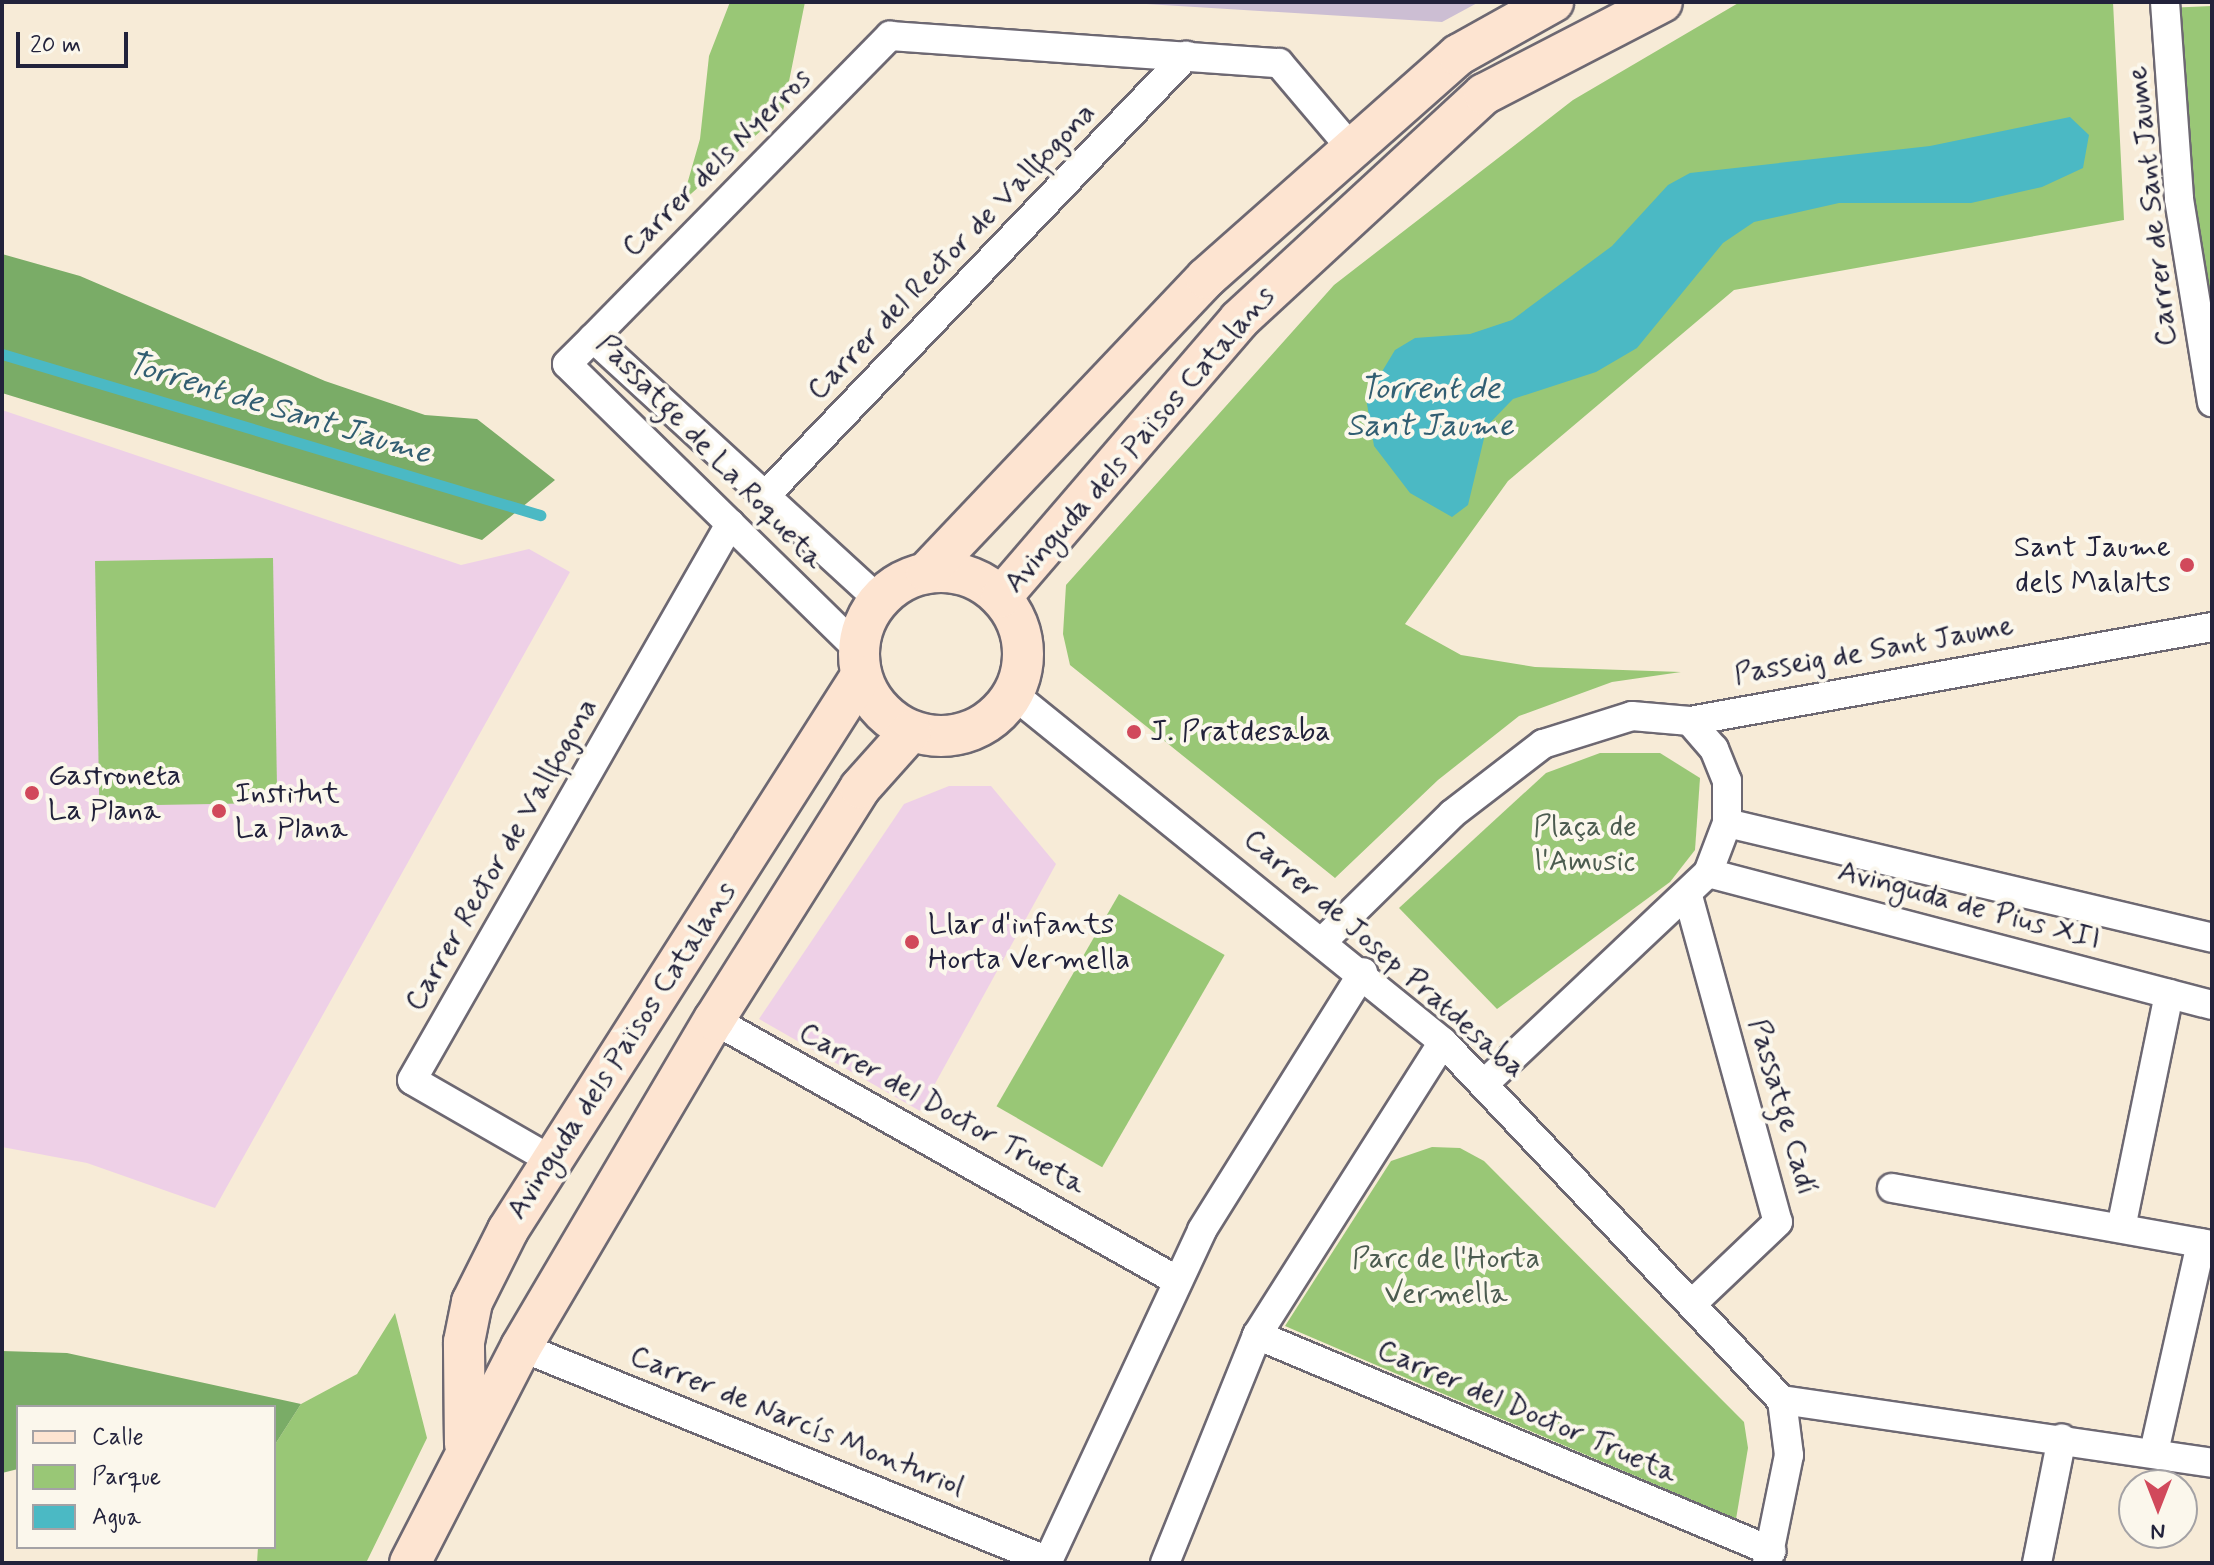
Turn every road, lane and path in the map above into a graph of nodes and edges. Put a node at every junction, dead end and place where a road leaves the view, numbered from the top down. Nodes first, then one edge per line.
1 (1553, 2) edge
2 (1662, 2) edge
3 (2165, 2) edge
4 (1186, 56) junction
5 (1352, 149) junction
6 (593, 338) junction
7 (2207, 395) edge
8 (766, 495) junction
9 (730, 524) junction
10 (927, 572) junction
11 (1001, 597) junction
12 (878, 599) junction
13 (2212, 627) edge
14 (859, 662) junction
15 (1013, 694) junction
16 (1690, 721) junction
17 (911, 731) junction
18 (1727, 823) junction
19 (1708, 873) junction
20 (1688, 896) junction
21 (2212, 938) edge
22 (1325, 939) junction
23 (1363, 972) junction
24 (2169, 994) junction
25 (2212, 1005) edge
26 (714, 1020) junction
27 (1443, 1042) junction
28 (1486, 1082) junction
29 (551, 1160) junction
30 (1892, 1188) dead end
31 (2121, 1228) junction
32 (2206, 1244) edge
33 (1178, 1281) junction
34 (1693, 1303) junction
35 (1257, 1335) junction
36 (521, 1347) junction
37 (1782, 1400) junction
38 (2062, 1438) junction
39 (464, 1452) junction
40 (2154, 1452) junction
41 (2212, 1463) edge
42 (1769, 1557) edge
43 (1048, 1562) edge
44 (410, 1563) edge
45 (1165, 1563) edge
46 (2037, 1563) edge

1 - 5 street, Avinguda dels Països Catalans
2 - 11 street, Avinguda dels Països Catalans
3 - 7 street, Carrer de Sant Jaume
4 - 5 street
4 - 6 street, Carrer dels Nyerros
4 - 8 street, Carrer del Rector de Vallfogona
5 - 10 street, Avinguda dels Països Catalans
6 - 8 street, Passatge de La Roqueta
6 - 9 street, Passatge de La Roqueta
8 - 12 street, Passatge de La Roqueta
9 - 14 street, Passatge de La Roqueta
9 - 29 street, Carrer Rector de Vallfogona
10 - 11 street
10 - 12 street
11 - 15 street
12 - 14 street
13 - 16 street, Passeig de Sant Jaume
14 - 17 street
14 - 29 street, Avinguda dels Països Catalans
15 - 17 street
15 - 22 street, Carrer de Josep Pratdesaba
16 - 18 street
16 - 22 street
17 - 26 street, Avinguda dels Països Catalans
18 - 19 street
18 - 21 street, Avinguda de Pius XII
19 - 20 street
19 - 24 street, Avinguda de Pius XII
20 - 28 street
20 - 34 street, Passatge Cadí
22 - 23 street, Carrer de Josep Pratdesaba
23 - 27 street, Carrer de Josep Pratdesaba
23 - 33 street
24 - 25 street, Avinguda de Pius XII
24 - 31 street
26 - 33 street, Carrer del Doctor Trueta
26 - 36 street, Avinguda dels Països Catalans
27 - 28 street, Carrer de Josep Pratdesaba
27 - 35 street
28 - 34 street, Carrer de Josep Pratdesaba
29 - 39 street, Avinguda dels Països Catalans
30 - 31 street
31 - 32 street
32 - 40 street
33 - 43 street
34 - 37 street, Carrer de Josep Pratdesaba
35 - 42 street, Carrer del Doctor Trueta
35 - 45 street
36 - 39 street, Avinguda dels Països Catalans
36 - 43 street, Carrer de Narcís Monturiol
37 - 38 street
37 - 42 street
38 - 40 street
38 - 46 street
39 - 44 street, Avinguda dels Països Catalans
40 - 41 street

